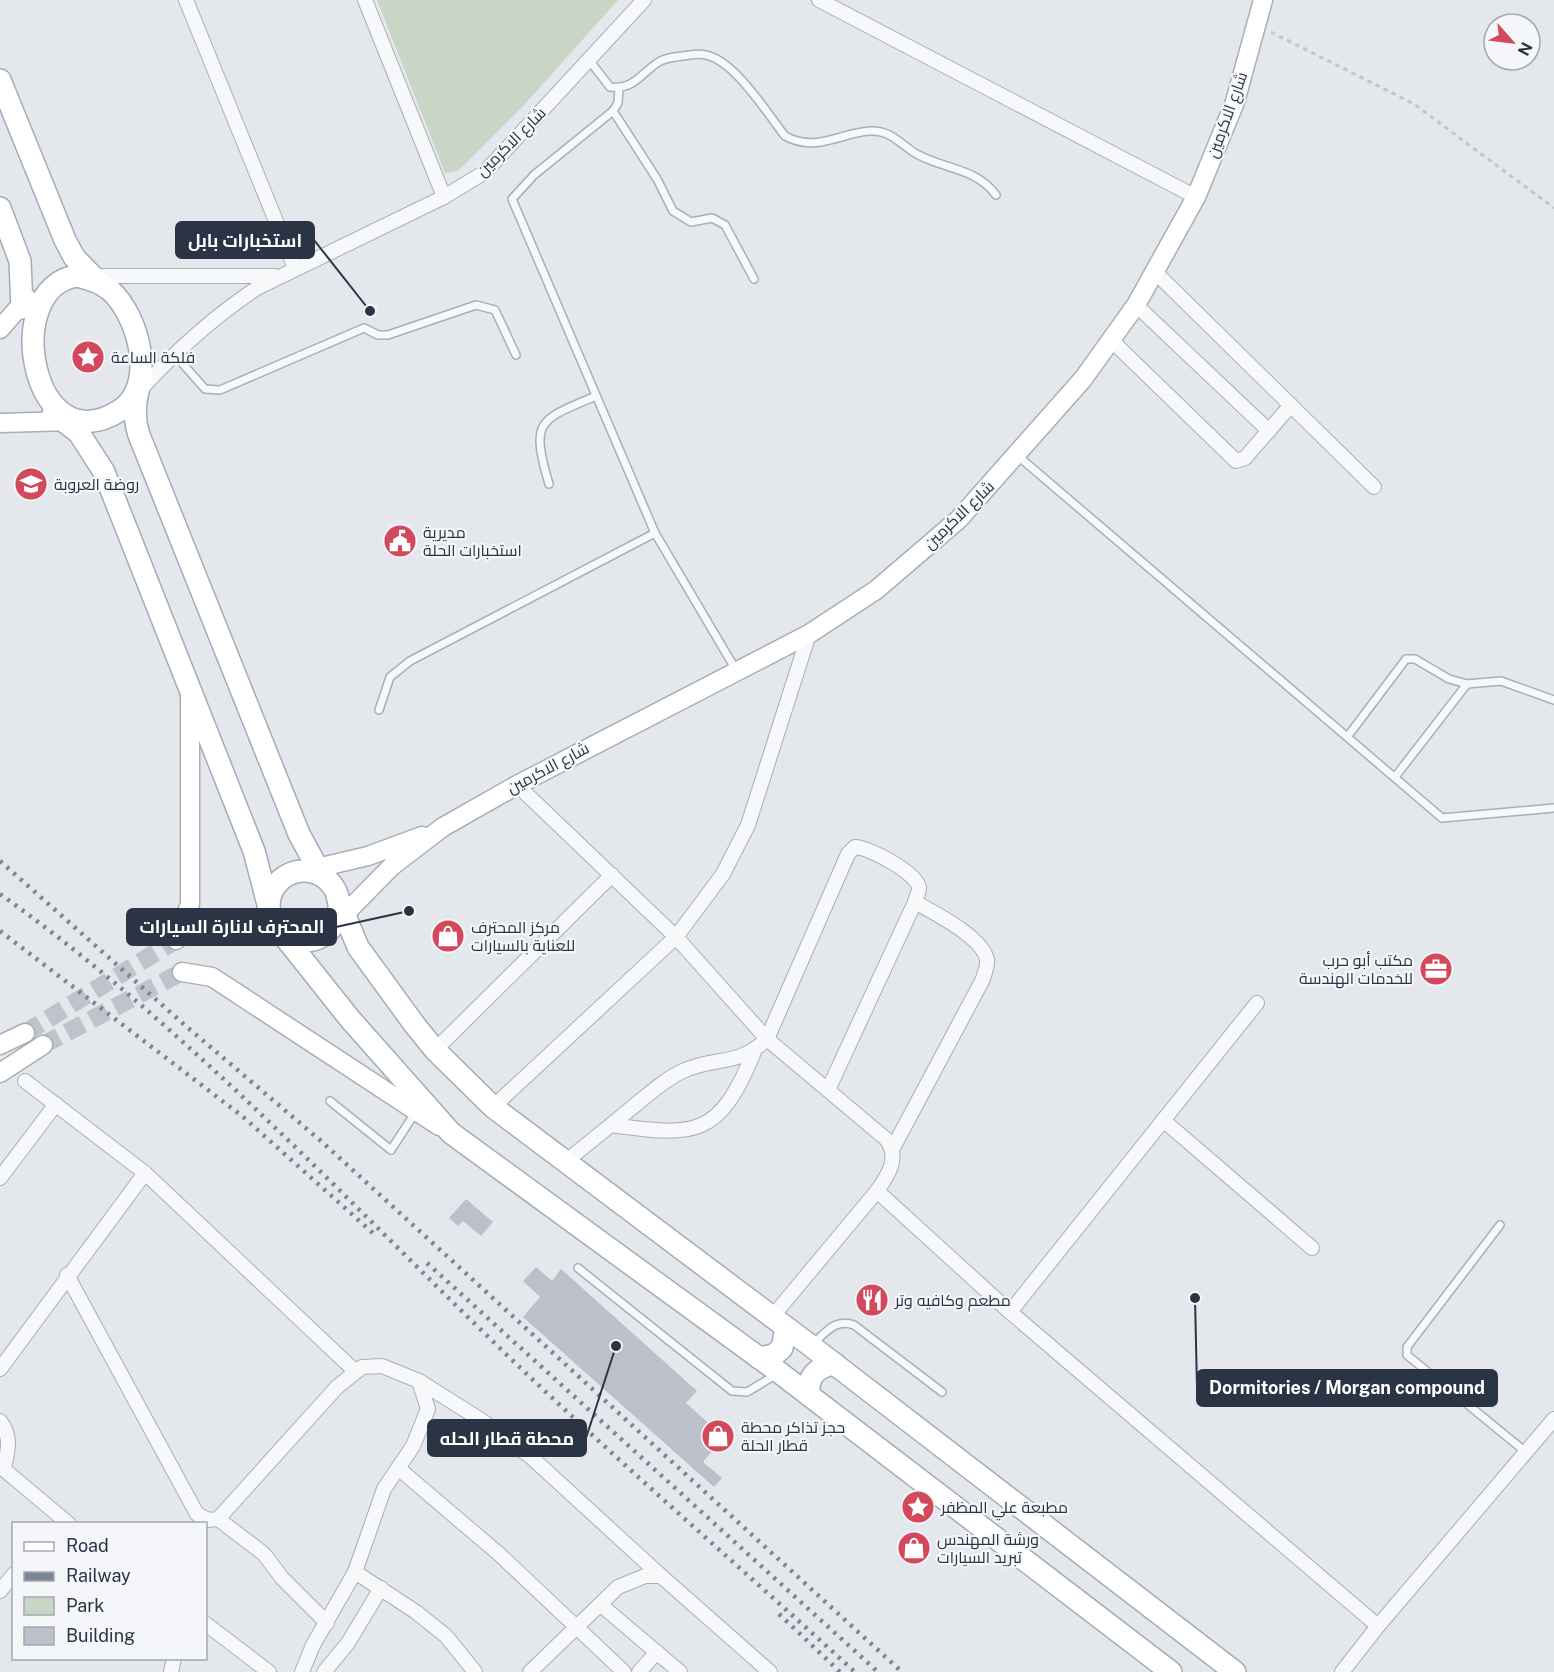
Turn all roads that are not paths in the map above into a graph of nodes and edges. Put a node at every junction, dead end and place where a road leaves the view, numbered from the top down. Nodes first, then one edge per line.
1 (186, 0) edge
2 (365, 0) edge
3 (644, 0) edge
4 (819, 0) edge
5 (1263, 0) edge
6 (842, 5) edge
7 (589, 60) junction
8 (0, 80) edge
9 (619, 88) junction
10 (613, 111) junction
11 (996, 195) dead end
12 (444, 197) junction
13 (1196, 197) junction
14 (0, 208) edge
15 (289, 272) junction
16 (1155, 272) junction
17 (90, 279) junction
18 (754, 279) dead end
19 (24, 303) junction
20 (1136, 305) junction
21 (0, 329) edge
22 (1111, 340) junction
23 (175, 355) junction
24 (516, 355) dead end
25 (134, 392) junction
26 (596, 396) junction
27 (1291, 405) junction
28 (62, 418) junction
29 (0, 423) edge
30 (1269, 431) junction
31 (1018, 456) junction
32 (549, 484) dead end
33 (1374, 487) dead end
34 (655, 533) junction
35 (809, 634) junction
36 (736, 670) junction
37 (1467, 684) junction
38 (190, 690) junction
39 (1554, 700) edge
40 (379, 710) dead end
41 (1348, 736) junction
42 (1395, 777) junction
43 (517, 785) junction
44 (1554, 808) edge
45 (443, 827) junction
46 (309, 870) junction
47 (612, 875) junction
48 (915, 902) junction
49 (336, 906) junction
50 (270, 912) junction
51 (280, 932) junction
52 (676, 937) junction
53 (176, 940) tunnel mouth
54 (182, 972) tunnel mouth
55 (1257, 1003) dead end
56 (25, 1033) tunnel mouth
57 (767, 1039) junction
58 (0, 1045) edge
59 (43, 1045) tunnel mouth
60 (435, 1050) junction
61 (754, 1052) junction
62 (0, 1073) edge
63 (25, 1081) dead end
64 (828, 1090) junction
65 (330, 1101) dead end
66 (57, 1104) junction
67 (493, 1107) junction
68 (416, 1111) junction
69 (1163, 1120) junction
70 (611, 1125) junction
71 (451, 1133) junction
72 (893, 1148) junction
73 (566, 1161) junction
74 (145, 1173) junction
75 (0, 1178) edge
76 (877, 1191) junction
77 (1500, 1225) dead end
78 (1312, 1248) dead end
79 (578, 1268) dead end
80 (67, 1275) junction
81 (1010, 1312) junction
82 (779, 1323) junction
83 (811, 1346) junction
84 (759, 1358) junction
85 (835, 1364) junction
86 (0, 1369) edge
87 (356, 1372) junction
88 (780, 1372) junction
89 (419, 1381) junction
90 (942, 1392) dead end
91 (809, 1395) junction
92 (1554, 1419) edge
93 (0, 1421) edge
94 (1527, 1453) junction
95 (2, 1467) edge
96 (398, 1468) junction
97 (218, 1519) junction
98 (60, 1521) edge
99 (355, 1572) junction
100 (12, 1576) edge
101 (661, 1576) junction
102 (381, 1588) junction
103 (0, 1591) edge
104 (601, 1605) junction
105 (327, 1623) junction
106 (207, 1625) edge
107 (1378, 1626) junction
108 (579, 1627) junction
109 (657, 1652) junction
110 (332, 1669) edge
111 (269, 1672) edge
112 (302, 1672) edge
113 (475, 1672) edge
114 (530, 1672) edge
115 (624, 1672) edge
116 (639, 1672) edge
117 (680, 1672) edge
118 (770, 1672) edge
119 (1171, 1672) edge
120 (1235, 1672) edge
121 (1342, 1672) edge

1 - 15 street
2 - 12 street
3 - 7 street, شارع الاكرمين
4 - 6 street
5 - 13 street, شارع الاكرمين
6 - 13 street
7 - 9 lane
7 - 12 street, شارع الاكرمين
8 - 17 main road
9 - 10 lane
9 - 11 lane
10 - 18 lane
10 - 26 lane
12 - 15 street, شارع الاكرمين
13 - 16 street, شارع الاكرمين
14 - 19 main road
15 - 17 street, شارع الاكرمين
15 - 23 street, شارع الاكرمين
16 - 20 street, شارع الاكرمين
16 - 27 street
17 - 19 main road
17 - 25 main road
19 - 21 street
19 - 28 main road
20 - 22 street, شارع الاكرمين
20 - 30 street
22 - 30 street
22 - 31 street, شارع الاكرمين
23 - 24 lane
23 - 25 street, شارع الاكرمين
25 - 28 main road
25 - 46 main road
26 - 32 lane
26 - 34 lane
27 - 30 street
27 - 33 street
28 - 29 street
28 - 38 main road
31 - 35 street, شارع الاكرمين
31 - 41 lane
34 - 36 lane
34 - 40 lane
35 - 36 street, شارع الاكرمين
35 - 52 street
36 - 43 street, شارع الاكرمين
37 - 39 lane
37 - 41 lane
37 - 42 lane
38 - 50 main road
38 - 53 street
41 - 42 lane
42 - 44 lane
43 - 45 street, شارع الاكرمين
43 - 47 street
45 - 46 street, شارع الاكرمين
45 - 49 street, شارع الاكرمين
46 - 49 main road
46 - 50 main road
47 - 52 street
47 - 60 street
48 - 57 street
48 - 64 street
48 - 72 street
49 - 51 main road
49 - 60 main road
50 - 51 main road
51 - 71 main road
52 - 57 street
52 - 67 street
54 - 68 street
55 - 69 street
56 - 58 street
57 - 61 street
57 - 64 street
59 - 62 street
60 - 67 main road
61 - 70 street
61 - 70 street
63 - 66 street
64 - 72 street
65 - 68 lane
66 - 74 street
66 - 75 street
67 - 73 main road
68 - 71 street
69 - 78 street
69 - 81 street
70 - 73 street
71 - 84 main road
72 - 76 street
73 - 82 main road
74 - 80 street
74 - 87 street
76 - 81 street
76 - 82 street
77 - 94 lane
79 - 88 lane
80 - 86 street
80 - 97 street
81 - 107 street
82 - 83 main road
82 - 84 main road
83 - 85 main road
83 - 90 lane
84 - 88 main road
85 - 91 main road
85 - 120 main road
87 - 89 street
87 - 97 street
88 - 91 main road
89 - 96 street
89 - 101 street
91 - 119 main road
92 - 94 street
93 - 95 street
94 - 107 street
95 - 98 street
96 - 99 street
96 - 108 street
97 - 105 street
99 - 102 street
99 - 105 street
100 - 103 street
101 - 104 street
101 - 118 street
102 - 110 street
102 - 113 street
104 - 108 street
104 - 109 street
105 - 112 street
106 - 111 street
107 - 121 street
108 - 114 street
108 - 115 street
109 - 116 street
109 - 117 street

